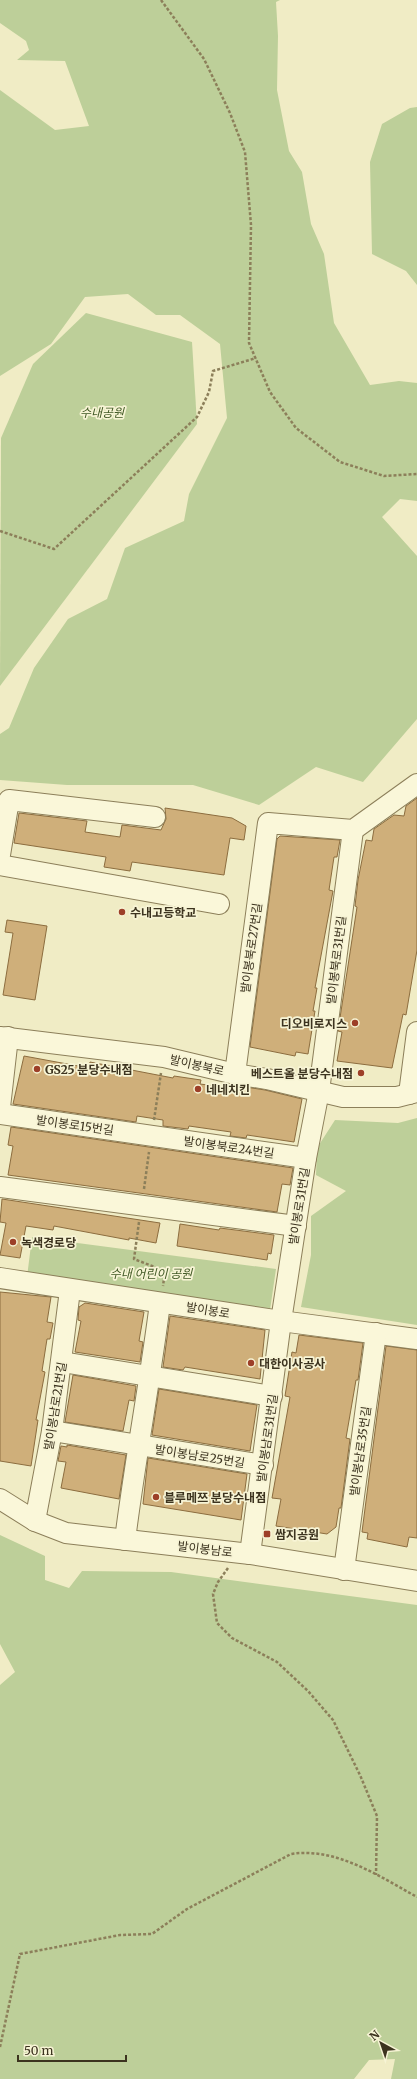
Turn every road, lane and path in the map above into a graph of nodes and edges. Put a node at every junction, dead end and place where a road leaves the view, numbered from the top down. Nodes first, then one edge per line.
1 (161, 0) edge
2 (256, 358) junction
3 (417, 474) edge
4 (0, 531) edge
5 (417, 784) edge
6 (155, 817) dead end
7 (352, 830) junction
8 (0, 855) edge
9 (0, 865) edge
10 (219, 904) dead end
11 (417, 1032) edge
12 (4, 1037) edge
13 (235, 1074) junction
14 (319, 1091) junction
15 (413, 1093) edge
16 (0, 1107) edge
17 (0, 1114) edge
18 (151, 1136) joint
19 (306, 1158) junction
20 (0, 1187) edge
21 (142, 1207) junction
22 (296, 1226) junction
23 (0, 1278) edge
24 (70, 1290) junction
25 (160, 1303) junction
26 (281, 1321) junction
27 (376, 1333) junction
28 (417, 1339) edge
29 (62, 1362) junction
30 (151, 1377) junction
31 (272, 1396) junction
32 (52, 1431) junction
33 (137, 1446) junction
34 (263, 1465) junction
35 (0, 1499) edge
36 (35, 1521) junction
37 (125, 1540) junction
38 (245, 1554) junction
39 (344, 1570) junction
40 (417, 1581) edge
41 (376, 1875) junction
42 (417, 1897) edge
43 (0, 2047) edge

1 - 2 path
2 - 3 path
2 - 4 path
5 - 7 street
6 - 8 street
7 - 13 street, 발이봉북로27번길
7 - 14 street, 발이봉북로31번길
9 - 10 street
11 - 15 street
12 - 13 street, 발이봉북로
12 - 16 street
13 - 14 street, 발이봉북로
14 - 15 street, 발이봉북로
14 - 19 street, 발이봉로31번길
17 - 18 street, 발이봉로15번길
18 - 19 street, 발이봉북로24번길
19 - 22 street, 발이봉로31번길
20 - 21 street
21 - 22 street
21 - 25 path
22 - 26 street, 발이봉로31번길
23 - 24 street, 발이봉로
24 - 25 street, 발이봉로
24 - 29 street, 발이봉남로21번길
25 - 26 street, 발이봉로
25 - 30 street, 발이봉남로25번길
26 - 27 street, 발이봉로
26 - 31 street, 발이봉남로31번길
27 - 28 street, 발이봉로
27 - 39 street, 발이봉남로35번길
29 - 30 street
29 - 32 street, 발이봉남로21번길
30 - 31 street
30 - 33 street, 발이봉남로25번길
31 - 34 street, 발이봉남로31번길
32 - 33 street, 발이봉남로25번길
32 - 36 street, 발이봉남로21번길
33 - 34 street, 발이봉남로25번길
33 - 37 street, 발이봉남로25번길
34 - 38 street, 발이봉남로31번길
35 - 36 street, 발이봉남로
36 - 37 street, 발이봉남로
37 - 38 street, 발이봉남로
38 - 39 street, 발이봉남로
38 - 41 path
39 - 40 street, 발이봉남로
41 - 42 path
41 - 43 path

